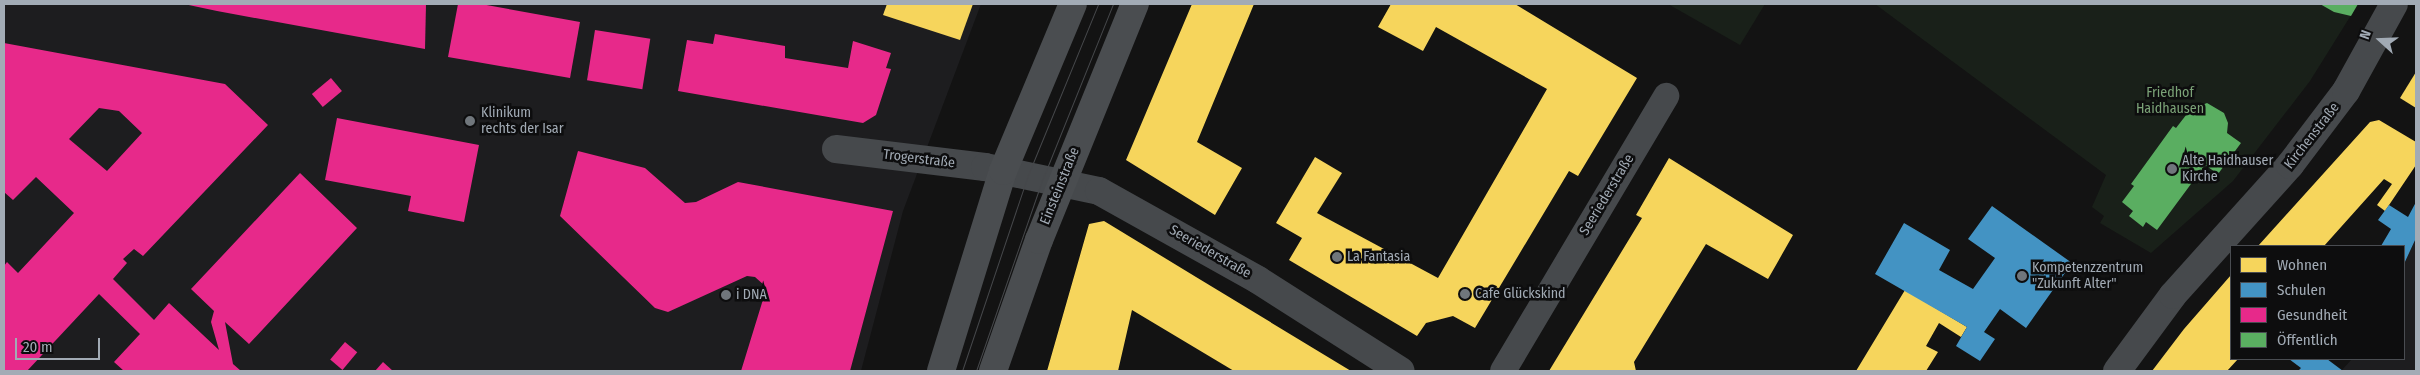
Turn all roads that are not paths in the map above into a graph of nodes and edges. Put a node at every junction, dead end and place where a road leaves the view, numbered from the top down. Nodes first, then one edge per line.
1 (1073, 4) edge
2 (1135, 4) edge
3 (2394, 4) edge
4 (1666, 96) dead end
5 (836, 148) dead end
6 (1003, 171) junction
7 (1062, 181) junction
8 (941, 371) edge
9 (993, 371) edge
10 (1401, 371) edge
11 (1504, 371) edge
12 (2117, 371) edge

1 - 6 main road
2 - 7 main road, Einsteinstraße
3 - 12 street, Kirchenstraße
4 - 11 street, Seeriederstraße
5 - 6 street, Trogerstraße
6 - 7 street, Seeriederstraße
6 - 8 main road
7 - 9 main road, Einsteinstraße
7 - 10 street, Seeriederstraße

